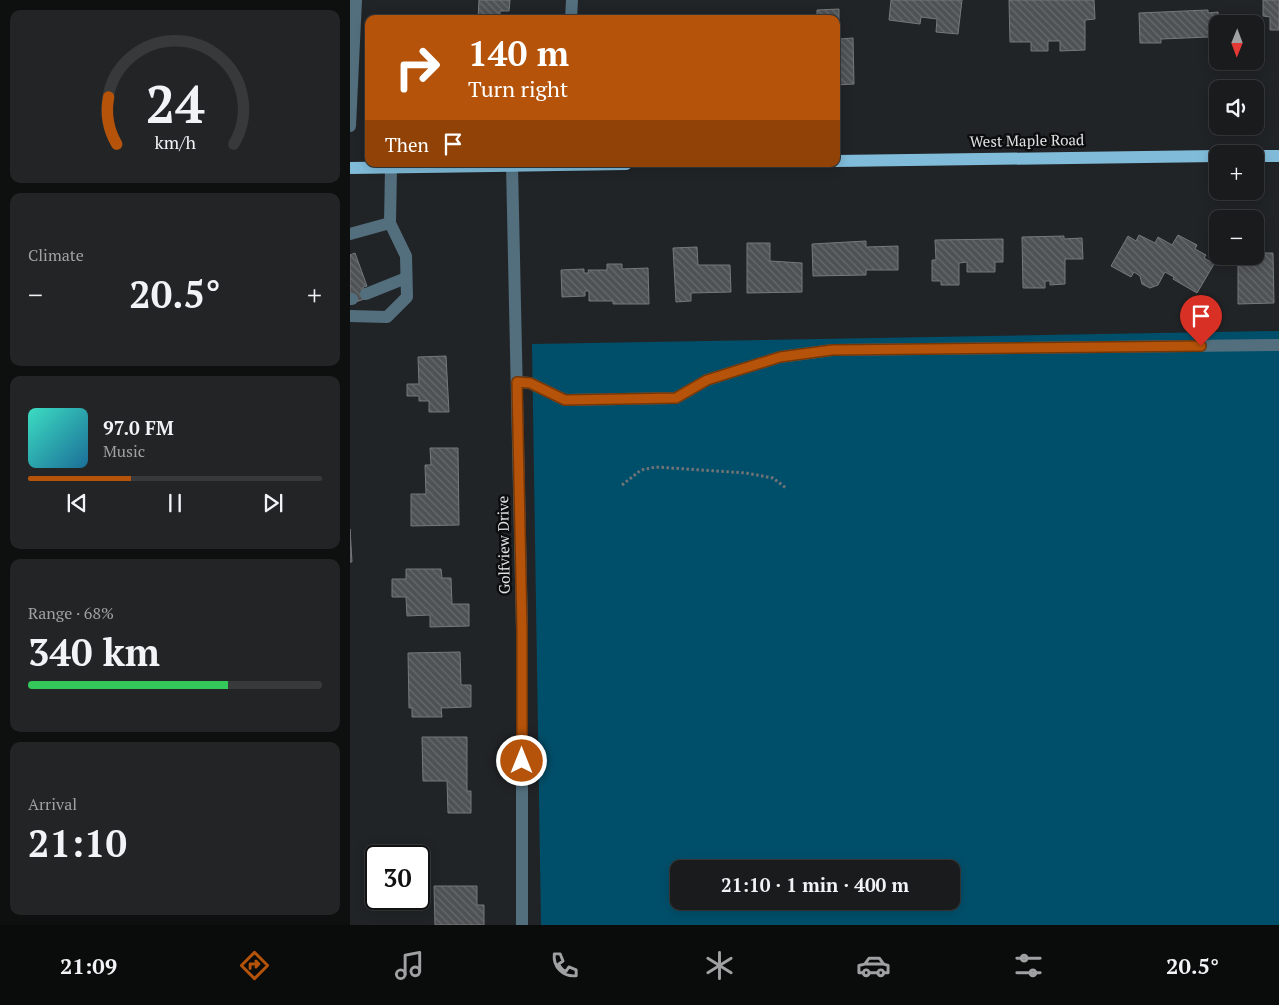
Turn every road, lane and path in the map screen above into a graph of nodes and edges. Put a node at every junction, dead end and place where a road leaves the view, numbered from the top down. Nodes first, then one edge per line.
1 (356, 0) edge
2 (572, 0) edge
3 (571, 15) edge
4 (350, 126) edge
5 (1209, 156) edge
6 (1264, 156) edge
7 (1279, 156) edge
8 (840, 161) edge
9 (391, 167) joint
10 (512, 167) edge
11 (350, 168) edge
12 (390, 223) junction
13 (350, 234) edge
14 (406, 278) junction
15 (366, 294) dead end
16 (350, 316) edge
17 (1279, 344) edge
18 (517, 382) junction
19 (622, 485) dead end
20 (786, 488) dead end
21 (522, 925) edge

1 - 4 street
2 - 3 street
5 - 8 main road, West Maple Road
6 - 7 main road
9 - 11 main road
9 - 12 street
10 - 18 street, Golfview Drive
12 - 13 street
12 - 14 street
14 - 15 street
14 - 16 street
17 - 18 street
18 - 21 street, Golfview Drive
19 - 20 path

